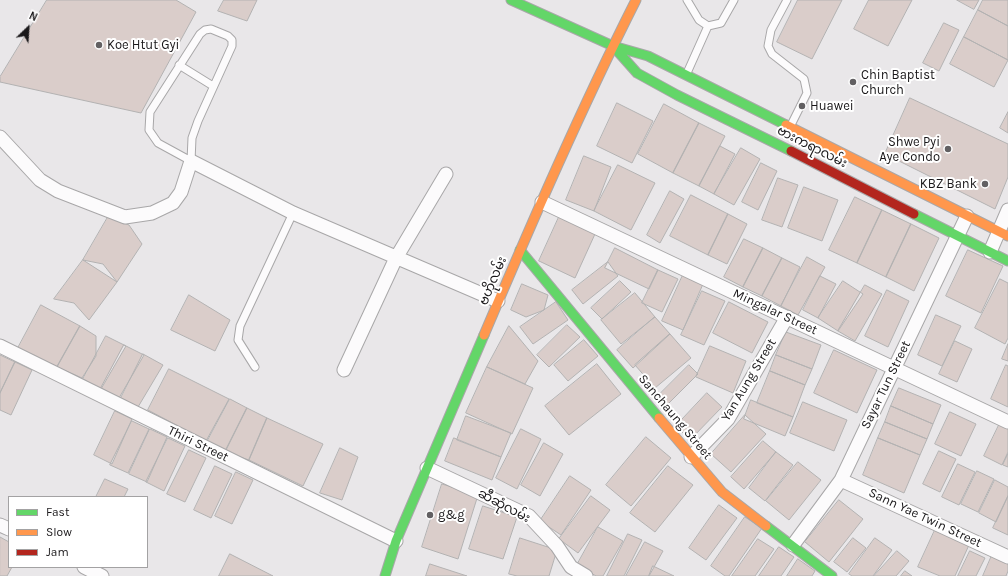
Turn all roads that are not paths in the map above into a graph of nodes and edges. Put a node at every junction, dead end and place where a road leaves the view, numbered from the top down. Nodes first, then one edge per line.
1 (511, 0) edge
2 (636, 0) edge
3 (687, 0) edge
4 (734, 0) edge
5 (787, 0) edge
6 (708, 26) junction
7 (613, 46) junction
8 (180, 65) junction
9 (686, 75) junction
10 (213, 86) junction
11 (785, 136) junction
12 (0, 137) edge
13 (191, 161) junction
14 (446, 174) dead end
15 (542, 202) junction
16 (1008, 210) edge
17 (293, 213) junction
18 (967, 216) junction
19 (1003, 234) edge
20 (958, 237) junction
21 (520, 250) junction
22 (990, 252) junction
23 (396, 258) junction
24 (1008, 261) edge
25 (498, 301) junction
26 (787, 317) junction
27 (0, 346) edge
28 (255, 367) dead end
29 (894, 368) junction
30 (344, 370) dead end
31 (1008, 422) edge
32 (691, 457) junction
33 (427, 468) junction
34 (841, 480) junction
35 (396, 541) junction
36 (793, 545) junction
37 (1008, 557) edge
38 (86, 568) edge
39 (569, 571) edge
40 (102, 576) edge
41 (385, 576) edge
42 (586, 576) edge
43 (832, 576) edge

1 - 7 main road, ဗားကရာလမ်း
2 - 7 main road, ဗဟိုလမ်း
3 - 6 lane
4 - 6 lane
5 - 11 lane
6 - 9 lane
7 - 9 main road, ဗားကရာလမ်း
7 - 11 main road, ဗားကရာလမ်း
7 - 15 main road, ဗဟိုလမ်း
8 - 10 lane
8 - 10 lane
8 - 13 lane
9 - 11 main road, ဗားကရာလမ်း
10 - 13 lane
11 - 18 main road, ဗားကရာလမ်း
11 - 20 main road, ဗားကရာလမ်း
12 - 13 street
13 - 17 street
14 - 23 street
15 - 21 main road, ဗဟိုလမ်း
15 - 26 street, Mingalar Street
16 - 19 street
17 - 23 street
17 - 28 lane
18 - 19 main road, ဗားကရာလမ်း
18 - 20 street, Sayar Tun Street
19 - 22 street
20 - 22 main road, ဗားကရာလမ်း
20 - 29 street, Sayar Tun Street
21 - 25 main road, ဗဟိုလမ်း
21 - 32 main road, Sanchaung Street
22 - 24 main road, ဗားကရာလမ်း
23 - 25 street
23 - 30 street
25 - 33 main road, ဗဟိုလမ်း
26 - 29 street, Mingalar Street
26 - 32 street, Yan Aung Street
27 - 35 street, Thiri Street
29 - 31 street, Mingalar Street
29 - 34 street, Sayar Tun Street
32 - 36 main road, Sanchaung Street
33 - 35 main road, ဗဟိုလမ်း
33 - 39 street, ဆီဆုံလမ်း
34 - 36 street, Sayar Tun Street
34 - 37 street, Sann Yae Twin Street
35 - 41 main road, ဗဟိုလမ်း
36 - 43 main road, Sanchaung Street
38 - 40 street
39 - 42 street, ဆီဆုံလမ်း

